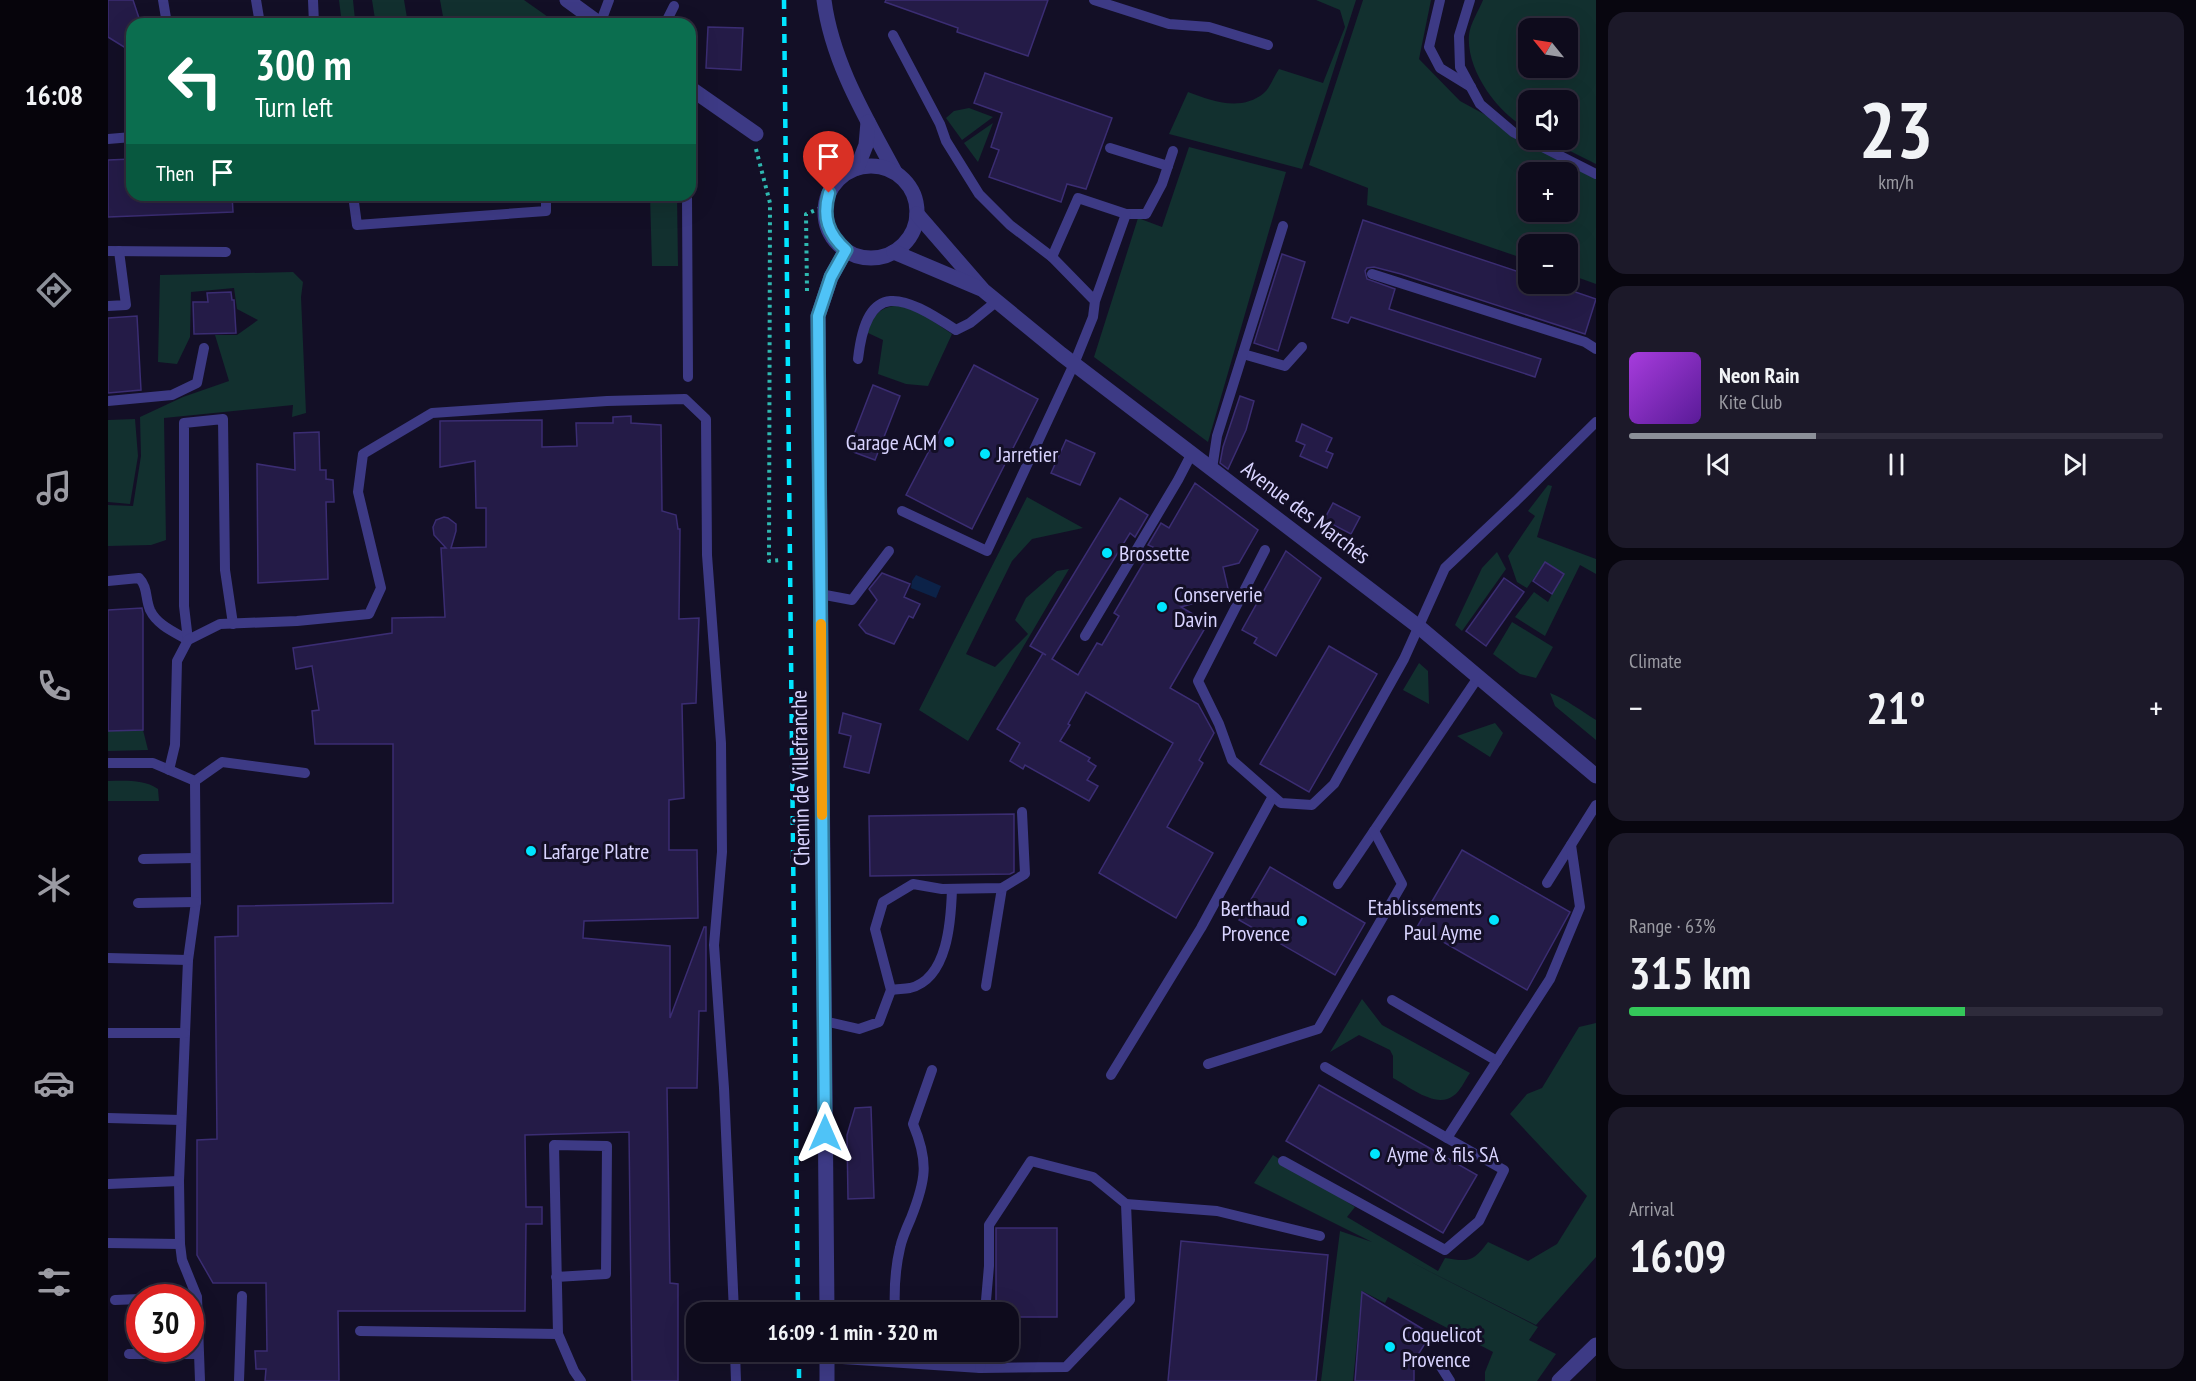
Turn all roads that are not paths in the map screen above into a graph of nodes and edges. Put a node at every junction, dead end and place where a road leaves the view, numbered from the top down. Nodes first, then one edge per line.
1 (163, 0) edge
2 (256, 0) edge
3 (313, 0) edge
4 (567, 0) edge
5 (609, 0) edge
6 (824, 0) edge
7 (1094, 0) edge
8 (1440, 0) edge
9 (1470, 0) edge
10 (674, 6) dead end
11 (166, 18) edge
12 (260, 18) edge
13 (314, 18) edge
14 (592, 18) edge
15 (602, 18) edge
16 (668, 18) edge
17 (893, 35) dead end
18 (1268, 45) dead end
19 (1471, 87) junction
20 (696, 93) edge
21 (868, 122) junction
22 (756, 134) road end
23 (126, 138) edge
24 (108, 139) edge
25 (1110, 148) dead end
26 (1173, 151) dead end
27 (1168, 166) junction
28 (857, 168) junction
29 (895, 172) junction
30 (1596, 174) edge
31 (354, 201) edge
32 (546, 201) edge
33 (687, 201) edge
34 (917, 214) junction
35 (1126, 214) junction
36 (1282, 226) dead end
37 (846, 250) junction
38 (114, 251) edge
39 (226, 252) dead end
40 (894, 252) junction
41 (1052, 257) junction
42 (1372, 274) dead end
43 (983, 290) junction
44 (997, 301) junction
45 (1095, 301) junction
46 (108, 306) edge
47 (1302, 347) dead end
48 (204, 348) dead end
49 (1596, 349) edge
50 (1243, 354) junction
51 (858, 359) dead end
52 (1074, 364) junction
53 (688, 377) dead end
54 (108, 401) edge
55 (1596, 422) edge
56 (1192, 453) junction
57 (1212, 469) junction
58 (902, 511) dead end
59 (1265, 550) dead end
60 (889, 551) dead end
61 (108, 581) edge
62 (820, 594) junction
63 (233, 624) junction
64 (1419, 627) junction
65 (1085, 636) dead end
66 (188, 640) junction
67 (1479, 676) junction
68 (108, 763) edge
69 (169, 770) junction
70 (306, 773) dead end
71 (1596, 776) edge
72 (195, 781) junction
73 (1272, 798) junction
74 (1596, 805) edge
75 (1022, 812) dead end
76 (1374, 831) junction
77 (1571, 845) junction
78 (195, 858) junction
79 (143, 859) dead end
80 (1547, 883) dead end
81 (1338, 884) dead end
82 (1002, 888) junction
83 (952, 889) junction
84 (196, 902) junction
85 (138, 903) dead end
86 (108, 958) edge
87 (188, 960) junction
88 (986, 986) dead end
89 (891, 990) junction
90 (1392, 1000) dead end
91 (824, 1021) junction
92 (108, 1033) edge
93 (185, 1033) junction
94 (1497, 1061) junction
95 (1208, 1065) dead end
96 (1325, 1067) dead end
97 (932, 1070) dead end
98 (1112, 1075) dead end
99 (108, 1118) edge
100 (181, 1119) junction
101 (1447, 1138) junction
102 (1283, 1161) dead end
103 (179, 1181) junction
104 (108, 1184) edge
105 (1125, 1204) junction
106 (1320, 1236) dead end
107 (108, 1243) edge
108 (180, 1244) junction
109 (556, 1277) junction
110 (190, 1284) edge
111 (242, 1296) dead end
112 (115, 1300) dead end
113 (126, 1300) edge
114 (734, 1302) edge
115 (827, 1302) edge
116 (895, 1302) edge
117 (986, 1302) edge
118 (360, 1331) dead end
119 (558, 1334) junction
120 (1596, 1346) edge
121 (199, 1362) edge
122 (735, 1362) edge
123 (827, 1362) edge
124 (933, 1362) edge
125 (980, 1362) edge
126 (1438, 1362) dead end
127 (980, 1368) junction
128 (200, 1381) edge
129 (238, 1381) edge
130 (581, 1381) edge
131 (736, 1381) edge
132 (827, 1381) edge
133 (1450, 1381) edge
134 (1559, 1381) edge

1 - 11 lane
2 - 12 lane
3 - 13 lane
4 - 14 street
5 - 15 lane
6 - 21 street
7 - 18 lane
8 - 19 lane
9 - 19 lane
10 - 16 lane
17 - 41 lane
19 - 30 lane
20 - 22 street
21 - 28 street
21 - 29 street
23 - 24 lane
25 - 27 lane
26 - 27 lane
27 - 35 lane
28 - 29 street
28 - 37 street
29 - 34 street
31 - 32 lane
33 - 53 lane
34 - 40 street
34 - 43 street, Avenue des Marchés
35 - 41 lane
35 - 45 lane
36 - 50 lane
37 - 40 street
37 - 62 street, Chemin de Villefranche
38 - 39 lane
38 - 46 lane
40 - 43 street, Avenue des Marchés
41 - 45 lane
42 - 49 lane
43 - 44 street, Avenue des Marchés
44 - 51 lane
44 - 52 street, Avenue des Marchés
45 - 52 lane
47 - 50 lane
48 - 54 lane
50 - 57 lane
52 - 56 street, Avenue des Marchés
52 - 58 lane
55 - 64 lane
56 - 57 street, Avenue des Marchés
56 - 65 lane
57 - 64 street, Avenue des Marchés
59 - 73 lane
60 - 62 lane
61 - 66 lane
62 - 91 street, Chemin de Villefranche
63 - 66 lane
63 - 66 lane
63 - 114 lane
64 - 67 street, Avenue des Marchés
64 - 73 lane
66 - 69 lane
67 - 71 street, Avenue des Marchés
67 - 76 lane
68 - 69 lane
69 - 72 lane
70 - 72 lane
72 - 78 lane
73 - 98 lane
74 - 77 lane
75 - 82 lane
76 - 81 lane
76 - 95 lane
77 - 80 lane
77 - 94 lane
78 - 79 lane
78 - 84 lane
82 - 83 lane
82 - 88 lane
83 - 89 lane
83 - 89 lane
84 - 85 lane
84 - 87 lane
86 - 87 lane
87 - 93 lane
89 - 91 lane
90 - 94 lane
91 - 115 street, Chemin de Villefranche
92 - 93 lane
93 - 100 lane
94 - 101 lane
96 - 101 lane
97 - 116 lane
99 - 100 lane
100 - 103 lane
101 - 102 lane
103 - 104 lane
103 - 108 lane
105 - 106 lane
105 - 117 lane
105 - 127 lane
107 - 108 lane
108 - 110 lane
109 - 109 lane
109 - 119 lane
111 - 129 lane
112 - 113 lane
118 - 119 lane
119 - 130 lane
120 - 134 street
121 - 128 lane
122 - 131 lane
123 - 132 street
124 - 127 lane
125 - 127 lane
126 - 133 lane

